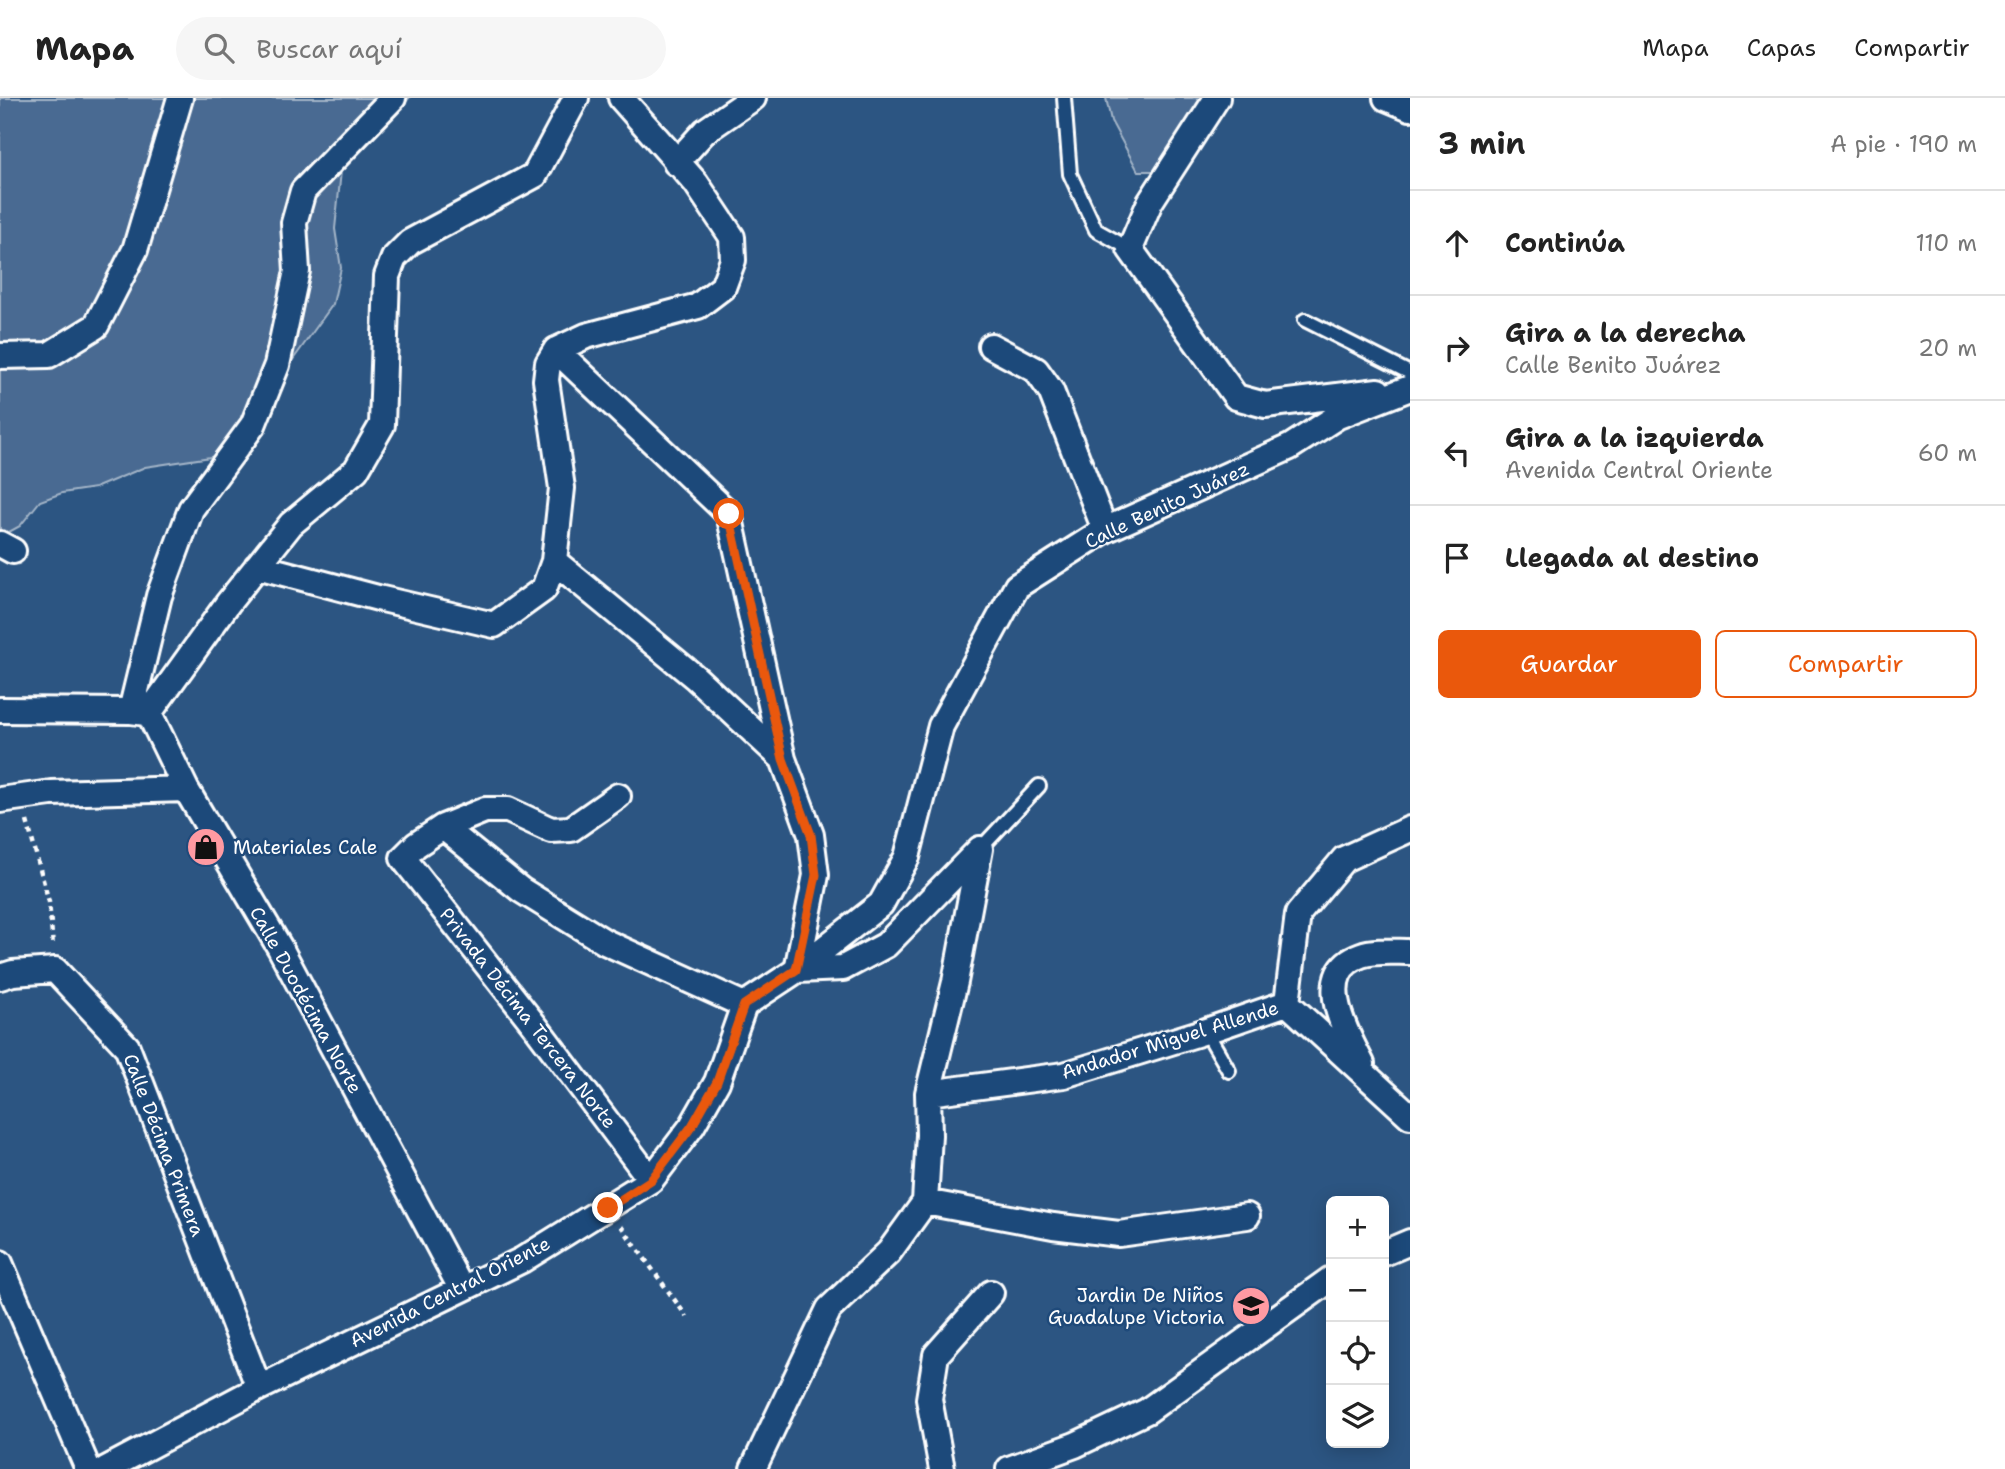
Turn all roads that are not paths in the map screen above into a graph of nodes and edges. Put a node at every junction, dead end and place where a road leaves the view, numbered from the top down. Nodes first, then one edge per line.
1 (180, 98) edge
2 (393, 98) edge
3 (576, 98) edge
4 (621, 98) edge
5 (753, 98) edge
6 (1064, 98) edge
7 (1217, 98) edge
8 (1386, 98) edge
9 (1410, 108) edge
10 (676, 163) junction
11 (1130, 249) junction
12 (1305, 320) dead end
13 (991, 346) dead end
14 (556, 350) junction
15 (0, 356) edge
16 (1410, 373) edge
17 (1410, 387) edge
18 (1105, 530) junction
19 (554, 561) junction
20 (257, 566) junction
21 (0, 710) edge
22 (140, 712) junction
23 (783, 759) junction
24 (1039, 786) dead end
25 (186, 789) junction
26 (618, 796) dead end
27 (10, 798) edge
28 (443, 827) junction
29 (1410, 829) edge
30 (980, 849) junction
31 (1410, 952) edge
32 (796, 970) junction
33 (0, 977) edge
34 (1287, 1003) junction
35 (744, 1005) junction
36 (1206, 1031) junction
37 (1229, 1071) dead end
38 (1371, 1080) junction
39 (928, 1093) junction
40 (1410, 1116) edge
41 (651, 1180) junction
42 (925, 1202) junction
43 (1247, 1216) dead end
44 (1410, 1242) edge
45 (1389, 1251) edge
46 (0, 1263) edge
47 (1326, 1283) edge
48 (461, 1288) junction
49 (991, 1293) dead end
50 (259, 1388) junction
51 (119, 1466) edge
52 (88, 1469) edge
53 (753, 1469) edge
54 (943, 1469) edge
55 (1009, 1469) edge

1 - 15 street
2 - 22 street
3 - 20 street
4 - 10 street
5 - 10 street
6 - 11 lane
7 - 11 street
8 - 9 street
10 - 14 street
11 - 17 street
12 - 16 lane
13 - 18 street
14 - 19 street
14 - 23 street
17 - 18 street, Calle Benito Juárez
18 - 32 street, Calle Benito Juárez
19 - 20 street
19 - 23 street
20 - 22 street
21 - 22 street
22 - 25 street, Calle Duodécima Norte
23 - 32 street
24 - 30 lane
25 - 27 street
25 - 48 street, Calle Duodécima Norte
26 - 28 street
28 - 35 street
28 - 41 street, Privada Décima Tercera Norte
29 - 34 street
30 - 32 street
30 - 39 street
31 - 38 street
32 - 35 street, Calle Benito Juárez
33 - 50 street, Calle Décima Primera
34 - 36 street, Andador Miguel Allende
34 - 38 street
35 - 41 street, Avenida Central Oriente
36 - 37 lane
36 - 39 street, Andador Miguel Allende
38 - 40 street
39 - 42 street
41 - 48 street, Avenida Central Oriente
42 - 43 street
42 - 53 street
44 - 45 street
46 - 52 street
47 - 55 street
48 - 50 street, Avenida Central Oriente
49 - 54 street
50 - 51 street, Avenida Central Oriente

